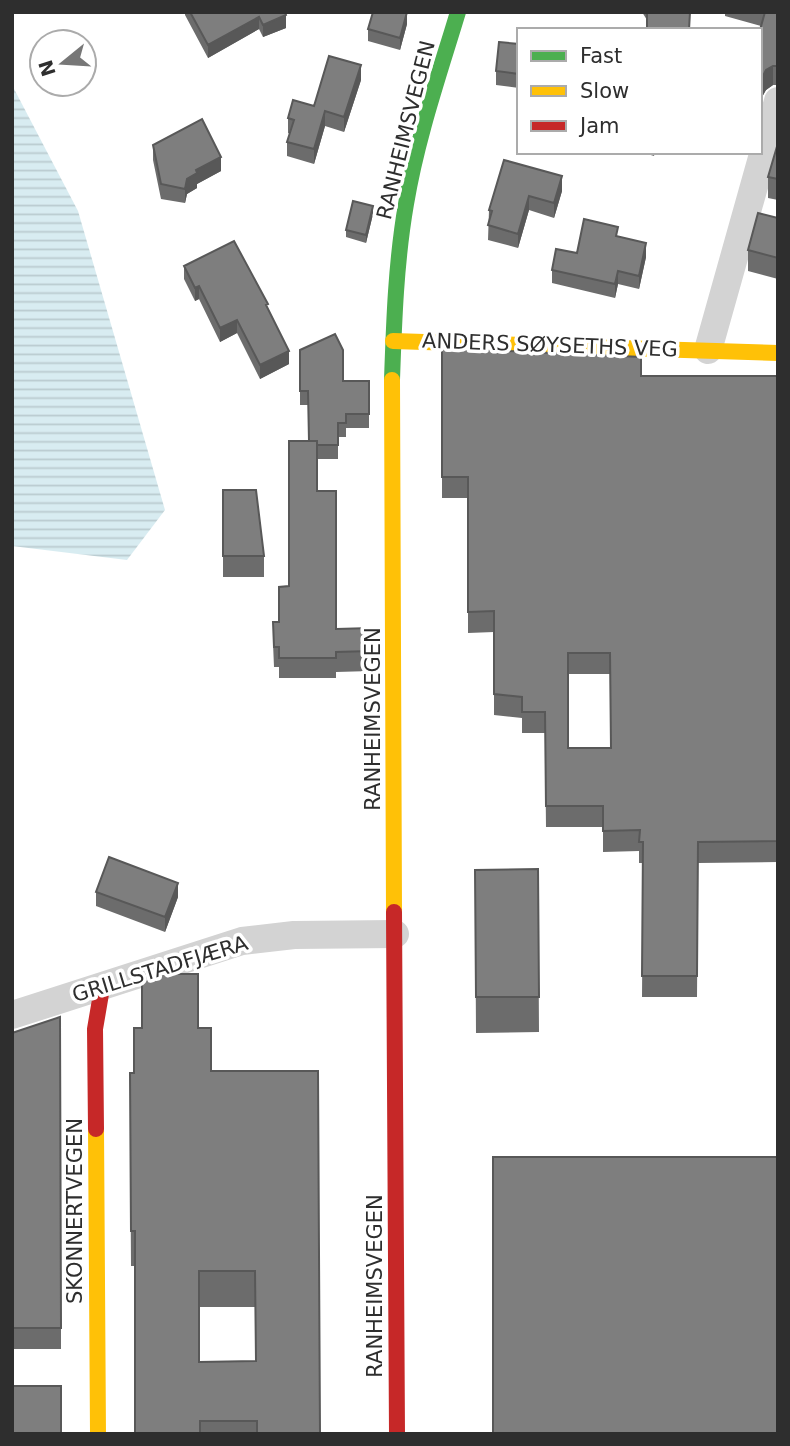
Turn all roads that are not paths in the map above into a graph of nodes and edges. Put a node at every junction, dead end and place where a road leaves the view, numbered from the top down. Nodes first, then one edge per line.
1 (458, 12) edge
2 (778, 101) edge
3 (393, 341) junction
4 (708, 350) junction
5 (778, 353) edge
6 (395, 934) junction
7 (102, 988) junction
8 (12, 1016) edge
9 (98, 1434) edge
10 (397, 1434) edge

1 - 3 street, RANHEIMSVEGEN
2 - 4 street, ANDERS SØYSETHS VEG
3 - 4 street, ANDERS SØYSETHS VEG
3 - 6 street, RANHEIMSVEGEN
4 - 5 street, ANDERS SØYSETHS VEG
6 - 7 street, GRILLSTADFJÆRA
6 - 10 street, RANHEIMSVEGEN
7 - 8 street, GRILLSTADFJÆRA
7 - 9 street, SKONNERTVEGEN

